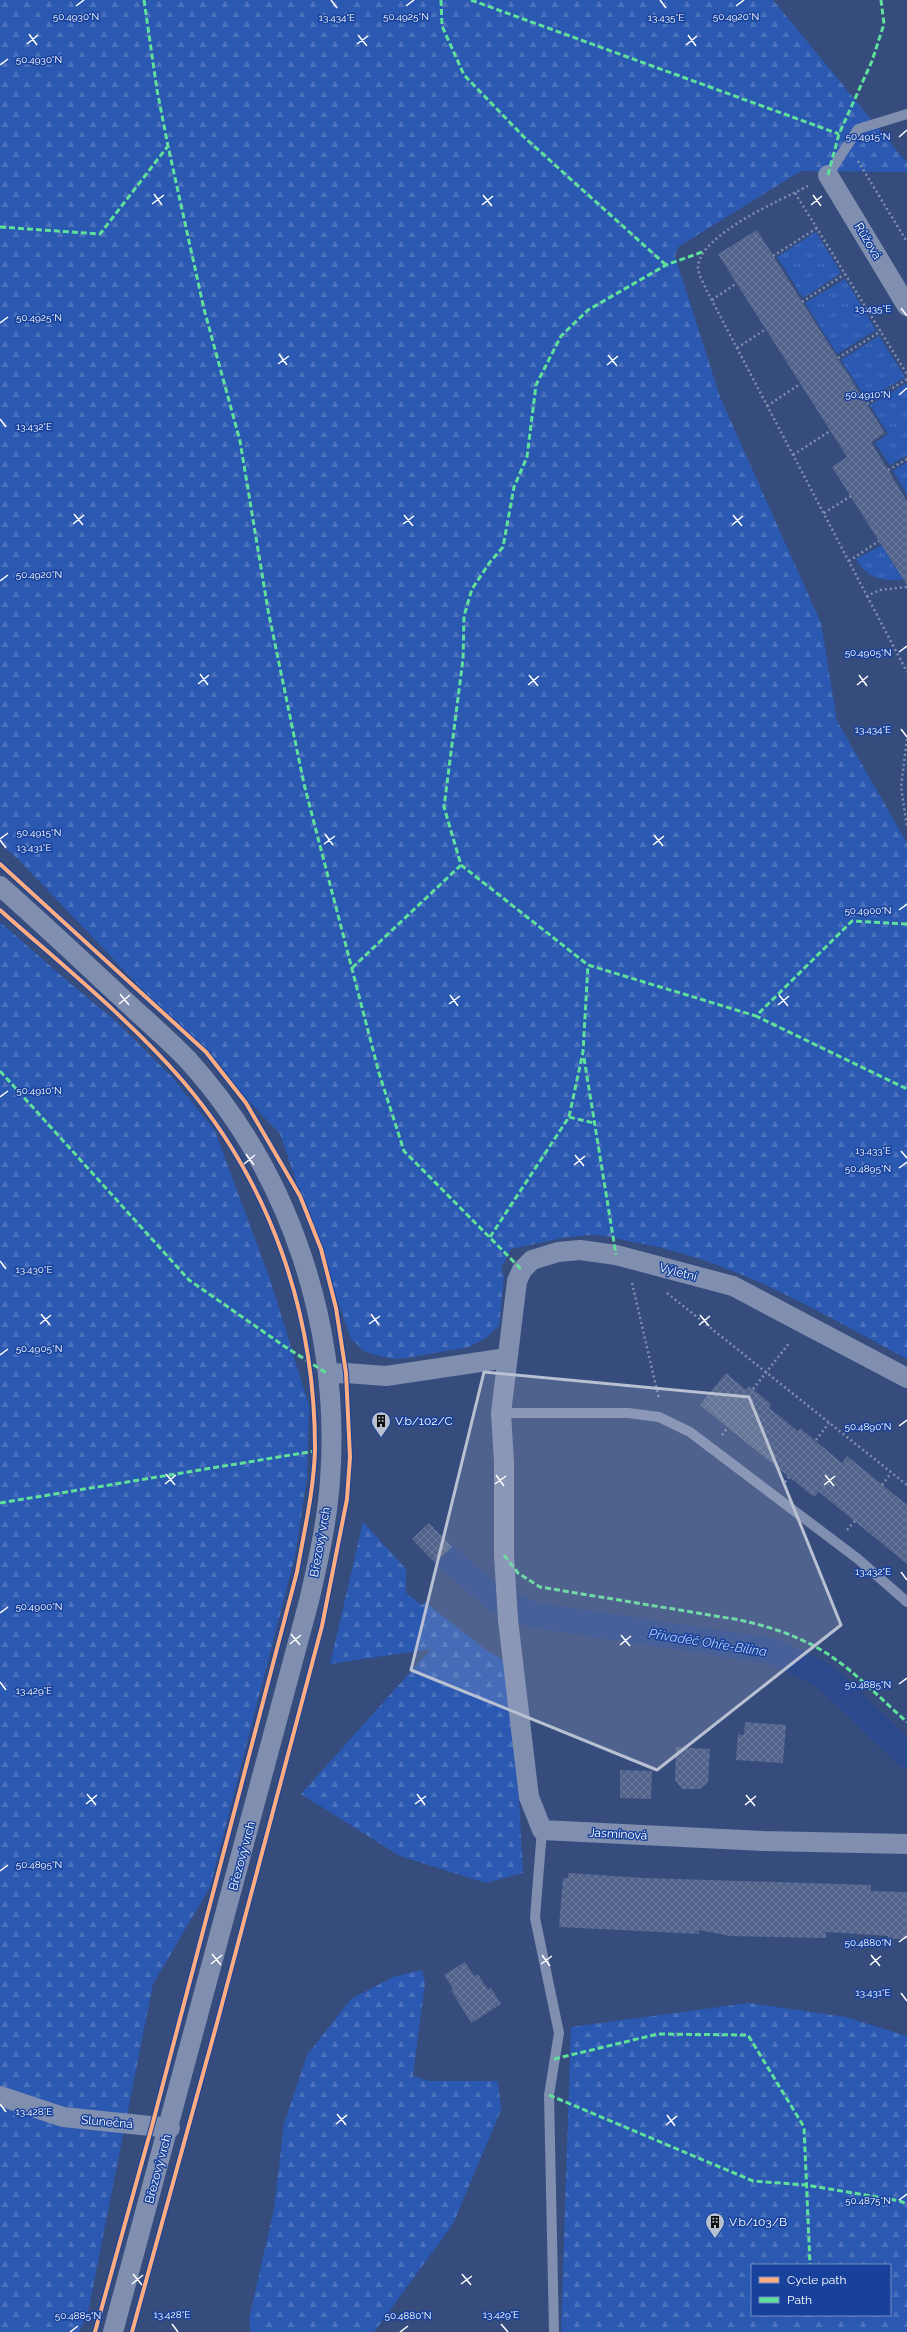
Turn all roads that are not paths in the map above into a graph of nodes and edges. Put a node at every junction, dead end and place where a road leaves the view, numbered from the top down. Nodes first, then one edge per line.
1 (907, 114) edge
2 (828, 175) joint
3 (907, 306) edge
4 (0, 886) edge
5 (507, 1358) junction
6 (328, 1374) junction
7 (907, 1378) edge
8 (501, 1413) junction
9 (907, 1602) edge
10 (542, 1830) junction
11 (907, 1844) edge
12 (0, 2096) edge
13 (170, 2128) junction
14 (113, 2332) edge
15 (554, 2332) edge

1 - 2 lane
2 - 3 street, Růžová
4 - 6 street, Březový vrch
5 - 6 street
5 - 7 street, Výletní
5 - 8 street, Výletní
6 - 13 street, Březový vrch
8 - 9 lane
8 - 10 street, Výletní
10 - 11 street, Jasmínová
10 - 15 lane
12 - 13 street, Slunečná
13 - 14 street, Březový vrch

